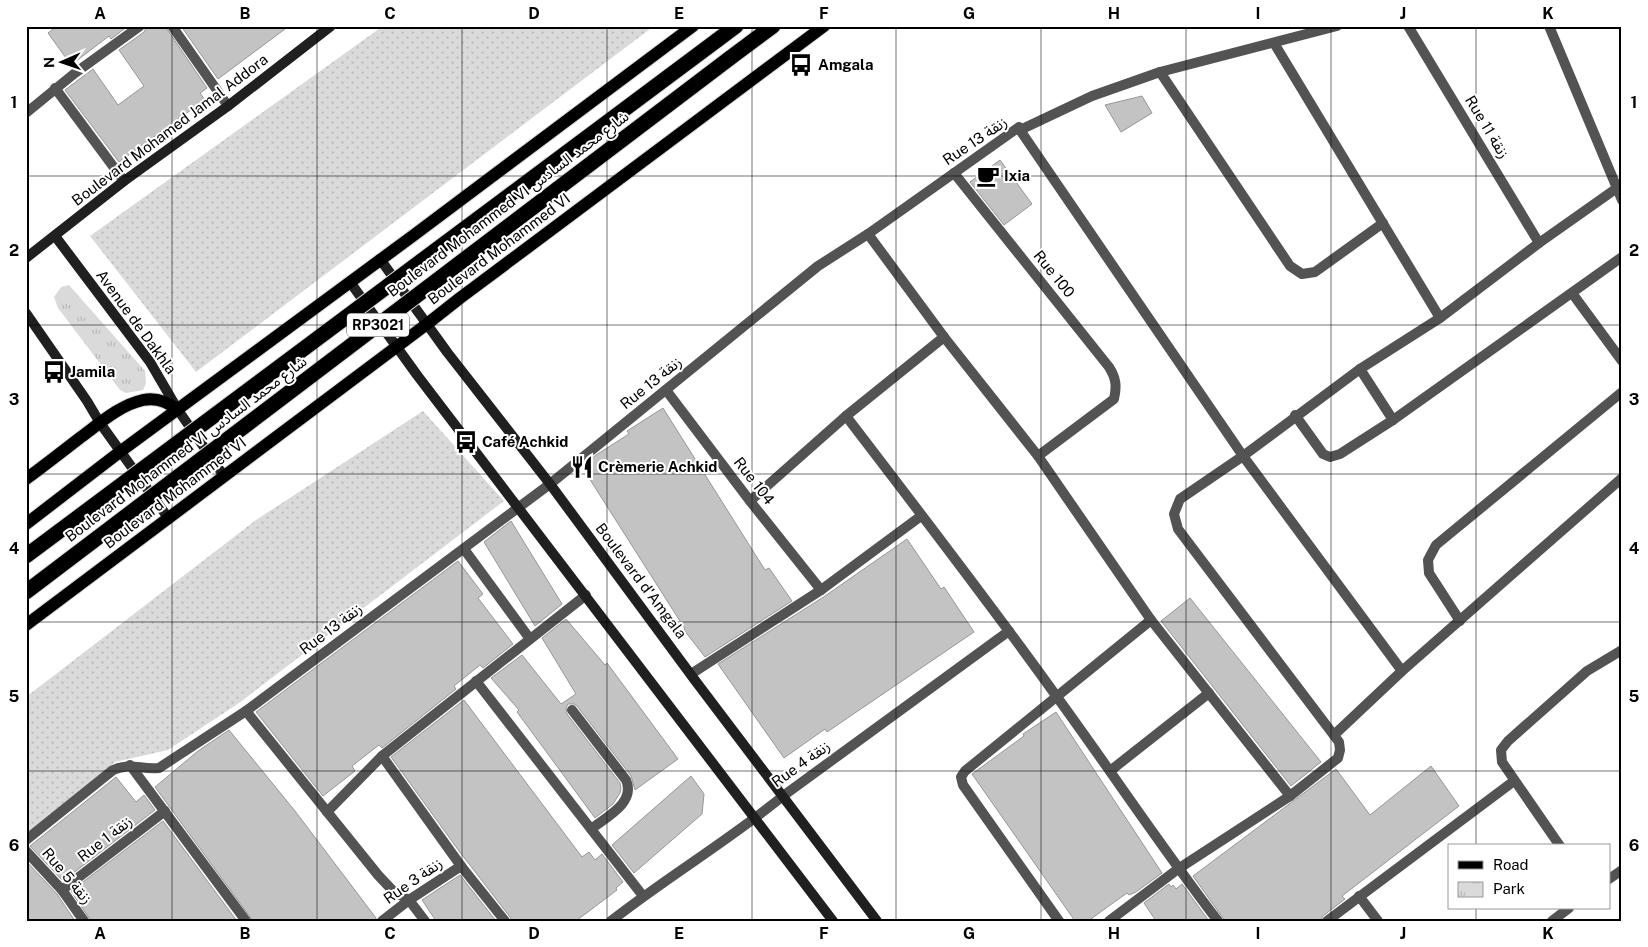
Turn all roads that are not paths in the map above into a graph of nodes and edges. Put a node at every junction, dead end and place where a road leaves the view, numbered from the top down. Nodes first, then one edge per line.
1 (140, 26) edge
2 (172, 26) edge
3 (331, 26) edge
4 (693, 26) edge
5 (736, 26) edge
6 (773, 26) edge
7 (824, 26) edge
8 (1337, 26) edge
9 (1408, 26) edge
10 (1549, 26) edge
11 (1274, 43) junction
12 (1160, 72) junction
13 (55, 88) junction
14 (228, 106) junction
15 (26, 112) edge
16 (1020, 130) junction
17 (954, 173) junction
18 (124, 181) junction
19 (1617, 188) junction
20 (1622, 200) edge
21 (1383, 223) junction
22 (868, 234) junction
23 (55, 236) junction
24 (1539, 243) junction
25 (1622, 257) edge
26 (26, 258) edge
27 (380, 259) junction
28 (350, 282) junction
29 (1572, 294) junction
30 (26, 313) edge
31 (1440, 318) junction
32 (428, 324) junction
33 (944, 337) junction
34 (397, 347) junction
35 (1622, 361) edge
36 (1360, 369) junction
37 (666, 390) junction
38 (1622, 392) edge
39 (178, 410) junction
40 (846, 416) junction
41 (1296, 416) junction
42 (1393, 420) junction
43 (100, 423) junction
44 (121, 451) junction
45 (1038, 456) junction
46 (1243, 456) junction
47 (224, 476) junction
48 (1622, 478) edge
49 (26, 479) edge
50 (550, 484) junction
51 (750, 502) junction
52 (519, 507) junction
53 (921, 516) junction
54 (169, 519) junction
55 (26, 524) edge
56 (464, 548) junction
57 (26, 556) edge
58 (821, 590) junction
59 (26, 592) edge
60 (586, 595) junction
61 (1151, 620) junction
62 (1460, 621) junction
63 (26, 626) edge
64 (1009, 631) junction
65 (530, 639) junction
66 (1622, 650) edge
67 (1402, 671) junction
68 (691, 674) junction
69 (476, 681) junction
70 (1208, 693) junction
71 (1057, 696) junction
72 (572, 710) dead end
73 (246, 711) junction
74 (1334, 735) junction
75 (382, 756) junction
76 (130, 765) junction
77 (1110, 770) junction
78 (1514, 781) junction
79 (783, 796) junction
80 (1290, 796) junction
81 (165, 811) junction
82 (327, 812) junction
83 (755, 819) junction
84 (591, 829) junction
85 (26, 840) edge
86 (1559, 844) edge
87 (26, 851) edge
88 (461, 866) junction
89 (1178, 869) junction
90 (1622, 870) edge
91 (1610, 878) edge
92 (62, 890) junction
93 (642, 896) junction
94 (1359, 896) junction
95 (409, 900) junction
96 (1567, 910) edge
97 (84, 921) edge
98 (246, 921) edge
99 (382, 921) edge
100 (426, 921) edge
101 (504, 921) edge
102 (611, 921) edge
103 (833, 921) edge
104 (877, 921) edge
105 (1059, 921) edge
106 (1109, 921) edge
107 (1218, 921) edge
108 (1327, 921) edge
109 (1378, 921) edge
110 (1552, 921) edge

1 - 13 street
2 - 14 street
3 - 14 street, Boulevard Mohamed Jamal Addora
4 - 27 main road
5 - 57 highway, Boulevard Mohammed VI شارع محمد السادس / RP3021, bridge
6 - 59 highway, Boulevard Mohammed VI شارع محمد السادس / RP3021, bridge
7 - 32 main road, Boulevard Mohammed VI
8 - 11 street, Rue 13 زنقة
9 - 24 street, Rue 11 زنقة
10 - 19 street
11 - 12 street, Rue 13 زنقة
11 - 21 street
12 - 16 street, Rue 13 زنقة
12 - 21 street
13 - 15 street
13 - 18 street
14 - 18 street, Boulevard Mohamed Jamal Addora
16 - 17 street, Rue 13 زنقة
16 - 46 street
17 - 22 street, Rue 13 زنقة
17 - 45 street, Rue 100
18 - 23 street, Boulevard Mohamed Jamal Addora
19 - 20 street
19 - 24 street
21 - 31 street
22 - 33 street
22 - 37 street, Rue 13 زنقة
23 - 26 street, Boulevard Mohamed Jamal Addora
23 - 39 street, Avenue de Dakhla
24 - 31 street
25 - 29 street
27 - 28 main road
27 - 32 street, Boulevard d'Amgala
28 - 34 street
28 - 39 main road
29 - 35 street
29 - 42 street
30 - 43 street
31 - 36 street
32 - 34 main road, Boulevard Mohammed VI
32 - 50 street, Boulevard d'Amgala
33 - 40 street
33 - 45 street
34 - 47 main road, Boulevard Mohammed VI
34 - 52 street
36 - 41 street
36 - 42 street
37 - 50 street, Rue 13 زنقة
37 - 51 street, Rue 104
38 - 62 street
39 - 43 main road
39 - 44 main road
39 - 47 street, Avenue de Dakhla
40 - 51 street
40 - 53 street
41 - 42 street
41 - 46 street
43 - 44 street
43 - 49 main road
44 - 54 street
44 - 55 main road
45 - 61 street
46 - 67 street
46 - 74 street
47 - 54 main road, Boulevard Mohammed VI
48 - 62 street
50 - 52 street, Rue 13 زنقة
50 - 68 street, Boulevard d'Amgala
51 - 58 street, Rue 104
52 - 56 street, Rue 13 زنقة
52 - 60 street
53 - 58 street
53 - 64 street
54 - 63 main road, Boulevard Mohammed VI
56 - 65 street
56 - 73 street, Rue 13 زنقة
58 - 68 street
60 - 65 street
60 - 83 street
61 - 70 street
61 - 71 street
62 - 67 street
64 - 71 street
64 - 79 street, Rue 4 زنقة
65 - 69 street
66 - 78 street
67 - 74 street
68 - 79 street, Boulevard d'Amgala
69 - 75 street
69 - 84 street
70 - 77 street
70 - 80 street
71 - 77 street
71 - 105 street
72 - 84 street
73 - 76 street, Rue 13 زنقة
73 - 82 street
74 - 80 street
75 - 82 street
75 - 88 street
76 - 81 street
76 - 85 street
77 - 89 street
78 - 86 street
78 - 94 street
79 - 83 street, Rue 4 زنقة
79 - 104 street, Boulevard d'Amgala
80 - 89 street
81 - 92 street, Rue 1 زنقة
81 - 98 street
82 - 95 street
83 - 93 street, Rue 4 زنقة
83 - 103 street
84 - 93 street
87 - 92 street, Rue 5 زنقة
88 - 95 street, Rue 3 زنقة
88 - 101 street
89 - 106 street
89 - 107 street
90 - 91 street
92 - 97 street, Rue 5 زنقة
93 - 102 street, Rue 4 زنقة
94 - 108 street
94 - 109 street
95 - 99 street, Rue 3 زنقة
95 - 100 street
96 - 110 street

